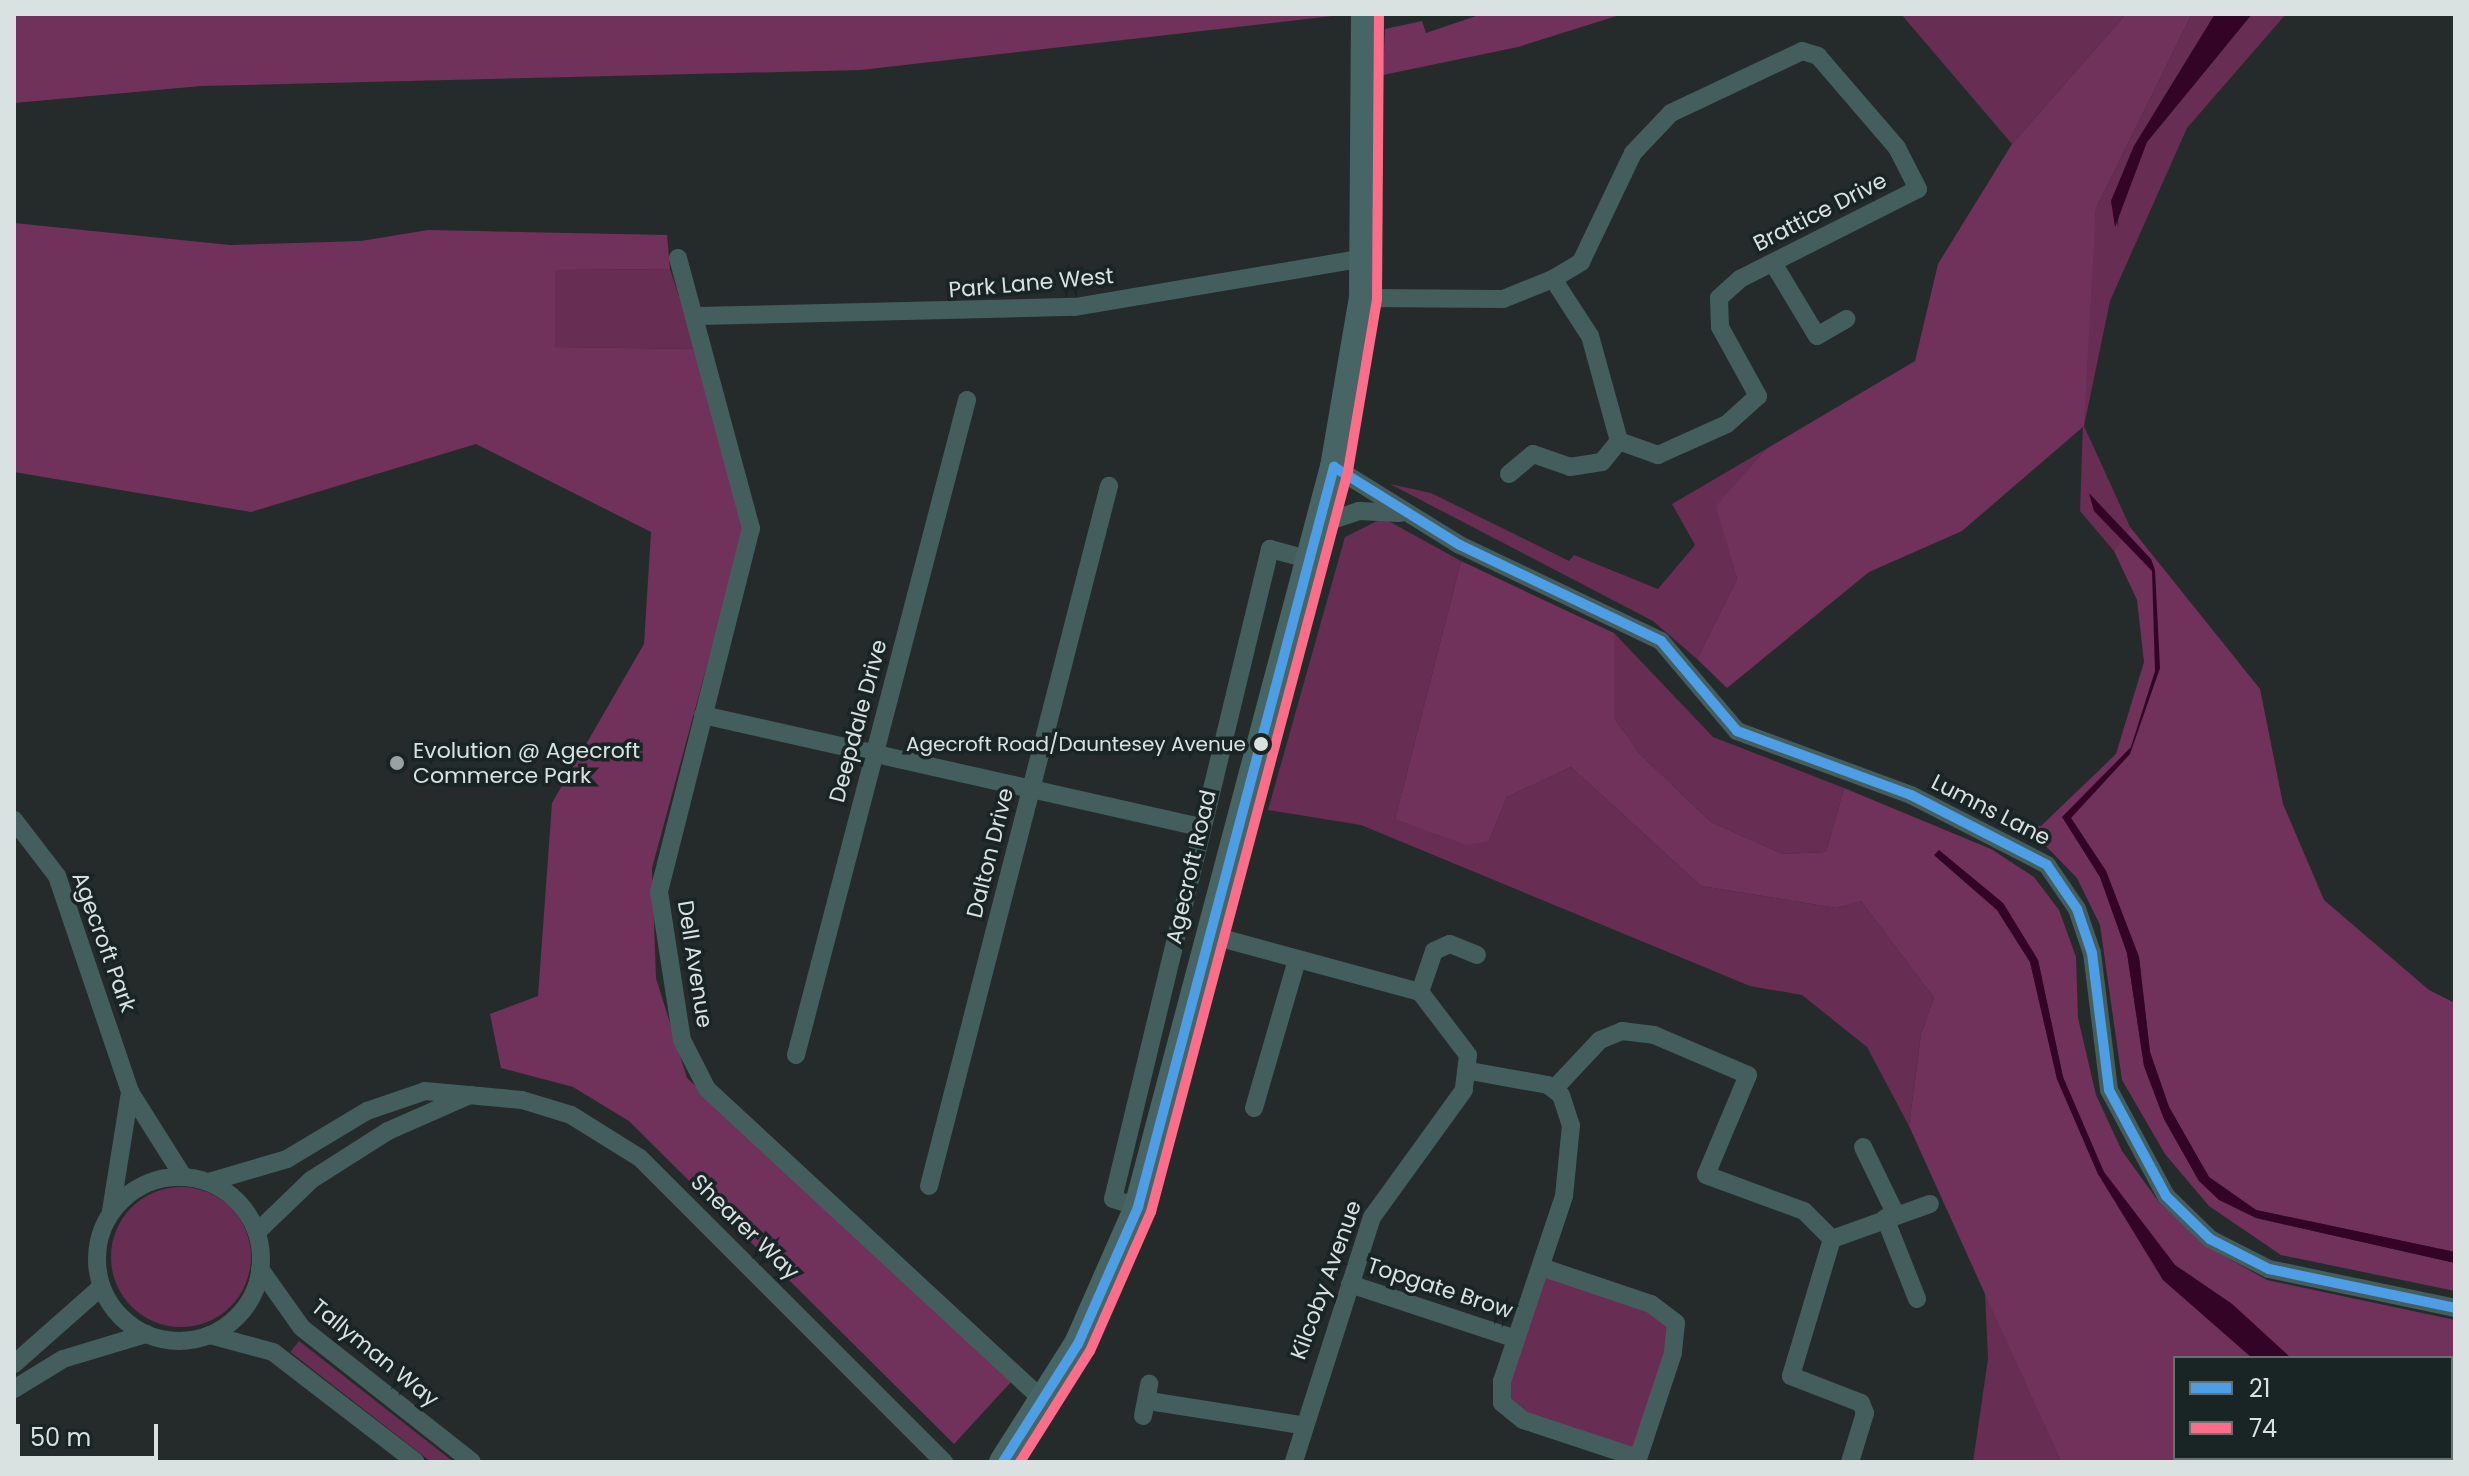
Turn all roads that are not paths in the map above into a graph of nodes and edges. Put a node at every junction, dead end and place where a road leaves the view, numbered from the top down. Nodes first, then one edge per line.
1 (1365, 14) edge
2 (678, 258) dead end
3 (1364, 258) junction
4 (1773, 263) junction
5 (1553, 279) junction
6 (1363, 298) junction
7 (698, 316) junction
8 (1847, 319) dead end
9 (967, 400) dead end
10 (1619, 441) junction
11 (1334, 467) junction
12 (1509, 474) dead end
13 (1109, 486) dead end
14 (1407, 515) junction
15 (1317, 525) junction
16 (1307, 559) junction
17 (703, 715) junction
18 (874, 752) junction
19 (1031, 788) junction
20 (14, 820) edge
21 (1200, 827) junction
22 (1210, 935) junction
23 (1477, 955) dead end
24 (1297, 960) junction
25 (1420, 992) junction
26 (796, 1055) dead end
27 (1470, 1071) junction
28 (1554, 1089) junction
29 (130, 1092) junction
30 (473, 1094) junction
31 (1254, 1108) dead end
32 (1863, 1147) dead end
33 (183, 1176) junction
34 (209, 1182) junction
35 (929, 1186) dead end
36 (1930, 1204) dead end
37 (1138, 1207) junction
38 (111, 1212) junction
39 (1890, 1217) junction
40 (257, 1232) junction
41 (1832, 1239) junction
42 (1541, 1267) junction
43 (260, 1269) junction
44 (1350, 1284) junction
45 (101, 1287) junction
46 (1917, 1299) dead end
47 (2455, 1308) edge
48 (146, 1334) junction
49 (210, 1335) junction
50 (1516, 1339) junction
51 (14, 1364) edge
52 (14, 1389) edge
53 (1147, 1400) dead end
54 (1045, 1402) junction
55 (1301, 1425) junction
56 (1637, 1460) edge
57 (416, 1462) edge
58 (472, 1462) edge
59 (944, 1462) edge
60 (1003, 1462) edge
61 (1294, 1462) edge
62 (1850, 1462) edge

1 - 3 main road, Agecroft Road
2 - 7 street, Dell Avenue
3 - 6 main road, Agecroft Road
3 - 7 street, Park Lane West
4 - 5 street, Brattice Drive
4 - 8 street
4 - 10 street, Brattice Drive
5 - 6 street, Brattice Drive
5 - 10 street
6 - 11 main road, Agecroft Road
7 - 17 street, Dell Avenue
9 - 18 street, Deepdale Drive
10 - 12 street
11 - 14 street, Lumns Lane
11 - 15 main road, Agecroft Road
13 - 19 street, Dalton Drive
14 - 15 street
14 - 47 street, Lumns Lane
15 - 16 main road, Agecroft Road
16 - 21 street, Agecroft Road
16 - 22 main road, Agecroft Road
17 - 18 street
17 - 54 street, Dell Avenue
18 - 19 street
18 - 26 street, Deepdale Drive
19 - 21 street
19 - 35 street, Dalton Drive
20 - 29 street, Agecroft Park
21 - 37 street, Agecroft Road
22 - 24 street
22 - 37 main road, Agecroft Road
23 - 25 street
24 - 25 street
24 - 31 street
25 - 27 street
27 - 28 street
27 - 44 street, Kilcoby Avenue
28 - 41 street
28 - 42 street
29 - 33 street
29 - 38 street
30 - 34 street, Shearer Way
30 - 40 street
30 - 59 street, Shearer Way
32 - 39 street
33 - 34 street
33 - 38 street
34 - 40 street
36 - 39 street
37 - 54 main road, Agecroft Road
38 - 45 street
39 - 41 street
39 - 46 street
40 - 43 street
41 - 62 street
42 - 50 street
42 - 56 street
43 - 49 street
43 - 58 street, Tallyman Way
44 - 50 street, Topgate Brow
44 - 55 street, Kilcoby Avenue
45 - 48 street
45 - 51 street
48 - 49 street
48 - 52 street
49 - 57 street
50 - 56 street
53 - 55 street
54 - 60 main road, Agecroft Road
55 - 61 street, Kilcoby Avenue

